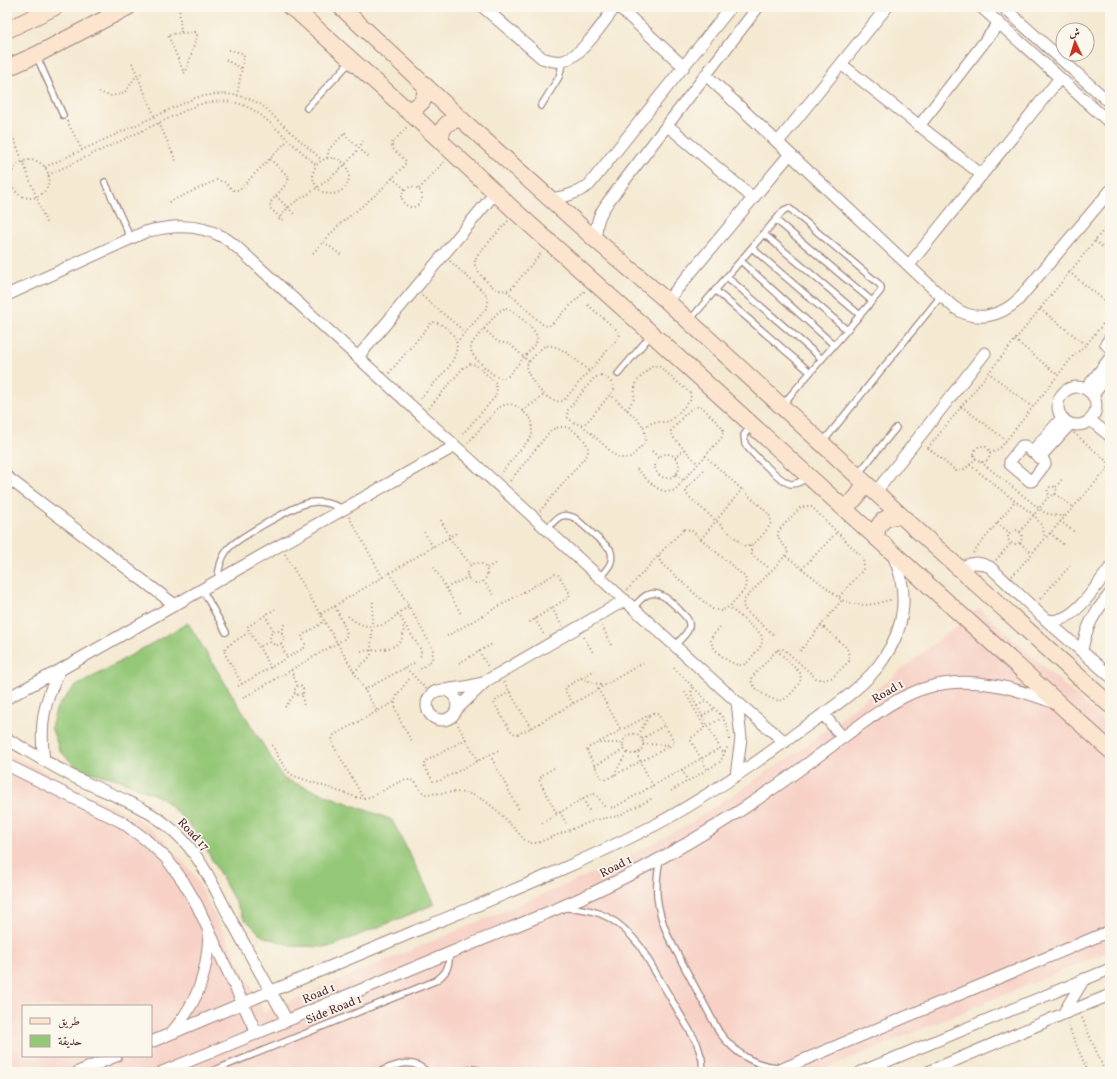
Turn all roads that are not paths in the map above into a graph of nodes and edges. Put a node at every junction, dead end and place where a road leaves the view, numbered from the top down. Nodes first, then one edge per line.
1 (55, 7) edge
2 (128, 7) edge
3 (290, 7) edge
4 (341, 7) edge
5 (483, 7) edge
6 (615, 7) edge
7 (619, 7) edge
8 (731, 7) edge
9 (758, 7) edge
10 (887, 7) edge
11 (981, 7) edge
12 (1003, 7) edge
13 (999, 23) junction
14 (7, 30) edge
15 (36, 55) junction
16 (352, 61) junction
17 (563, 61) junction
18 (841, 64) junction
19 (684, 67) junction
20 (7, 68) edge
21 (706, 75) junction
22 (1060, 78) junction
23 (425, 86) junction
24 (1105, 94) edge
25 (1110, 103) edge
26 (541, 106) dead end
27 (307, 108) dead end
28 (411, 114) junction
29 (63, 115) road end
30 (461, 119) junction
31 (1110, 123) edge
32 (667, 125) junction
33 (919, 126) junction
34 (441, 142) junction
35 (778, 142) junction
36 (790, 154) junction
37 (982, 175) junction
38 (105, 182) dead end
39 (1110, 191) edge
40 (495, 193) junction
41 (753, 198) junction
42 (549, 199) junction
43 (776, 220) junction
44 (764, 234) junction
45 (131, 238) junction
46 (596, 240) junction
47 (752, 248) junction
48 (741, 261) junction
49 (909, 265) junction
50 (727, 277) junction
51 (715, 290) junction
52 (7, 295) edge
53 (941, 296) junction
54 (667, 301) junction
55 (872, 301) junction
56 (860, 315) junction
57 (689, 321) junction
58 (847, 330) junction
59 (652, 334) junction
60 (1110, 338) edge
61 (834, 345) junction
62 (1110, 348) edge
63 (985, 353) dead end
64 (358, 358) junction
65 (1110, 358) edge
66 (822, 359) junction
67 (810, 372) junction
68 (1110, 373) edge
69 (618, 374) dead end
70 (1089, 392) junction
71 (781, 406) junction
72 (1090, 420) junction
73 (1066, 423) junction
74 (896, 428) dead end
75 (1110, 436) edge
76 (822, 444) junction
77 (457, 447) junction
78 (1036, 455) dead end
79 (7, 477) edge
80 (860, 479) junction
81 (876, 493) junction
82 (842, 507) junction
83 (344, 509) junction
84 (901, 516) junction
85 (547, 529) junction
86 (876, 537) junction
87 (891, 551) junction
88 (963, 566) junction
89 (1110, 568) edge
90 (600, 577) junction
91 (218, 581) junction
92 (202, 589) junction
93 (1110, 594) edge
94 (623, 598) junction
95 (175, 604) junction
96 (633, 608) junction
97 (1044, 619) junction
98 (226, 632) dead end
99 (675, 646) junction
100 (1082, 651) junction
101 (60, 670) junction
102 (1110, 676) edge
103 (493, 677) junction
104 (444, 690) junction
105 (7, 698) edge
106 (738, 702) junction
107 (1110, 705) edge
108 (1061, 706) junction
109 (455, 713) junction
110 (823, 714) junction
111 (843, 738) junction
112 (7, 739) edge
113 (785, 742) junction
114 (1110, 750) edge
115 (44, 760) junction
116 (7, 765) edge
117 (736, 776) junction
118 (660, 859) junction
119 (560, 907) junction
120 (1110, 931) edge
121 (209, 932) junction
122 (449, 953) junction
123 (1110, 969) edge
124 (1084, 980) junction
125 (271, 992) junction
126 (1110, 995) edge
127 (243, 1003) junction
128 (1063, 1014) junction
129 (287, 1021) junction
130 (170, 1034) junction
131 (257, 1034) junction
132 (152, 1042) edge
133 (114, 1057) edge
134 (786, 1067) junction
135 (387, 1070) edge
136 (78, 1072) edge
137 (162, 1072) edge
138 (210, 1072) edge
139 (379, 1072) edge
140 (427, 1072) edge
141 (465, 1072) edge
142 (482, 1072) edge
143 (703, 1072) edge
144 (775, 1072) edge
145 (861, 1072) edge
146 (928, 1072) edge

1 - 14 street
2 - 15 street
3 - 16 street
4 - 23 street
5 - 17 street
6 - 17 street
7 - 19 street
8 - 19 street
9 - 21 street
10 - 18 street
11 - 13 street
12 - 24 street
13 - 22 street
13 - 33 street
15 - 20 street
15 - 29 lane
16 - 27 lane
16 - 28 street
17 - 26 lane
18 - 33 street
18 - 35 street
19 - 42 street
21 - 32 street
21 - 35 street
22 - 31 street
22 - 37 street
23 - 28 street
23 - 30 street
24 - 25 street
28 - 34 street
30 - 34 street
30 - 42 street
32 - 41 street
32 - 46 street
33 - 37 street
34 - 40 street
35 - 36 street
36 - 41 street
36 - 49 street
37 - 49 street
38 - 45 lane
39 - 53 street
40 - 59 street
40 - 64 street
41 - 54 street
42 - 46 street
43 - 44 lane
43 - 55 lane
43 - 55 lane
44 - 47 lane
44 - 56 lane
45 - 52 street
45 - 64 street
46 - 54 street
47 - 48 lane
47 - 58 lane
48 - 50 lane
48 - 61 lane
49 - 53 street
50 - 51 lane
50 - 66 lane
51 - 57 lane
51 - 67 lane
53 - 76 lane
54 - 57 street
55 - 56 lane
56 - 58 lane
57 - 71 street
58 - 61 lane
59 - 69 lane
59 - 82 street
60 - 62 street
61 - 66 lane
63 - 81 street
64 - 77 street
65 - 70 street
66 - 67 lane
67 - 71 lane
68 - 70 street
70 - 72 street
70 - 73 street
71 - 76 street
72 - 73 street
72 - 75 street
73 - 78 street
74 - 80 lane
76 - 80 street
77 - 83 street
77 - 85 street
79 - 95 street
80 - 81 street
80 - 82 street
81 - 84 street
82 - 86 street
83 - 91 street
83 - 91 lane
84 - 86 street
84 - 88 street
85 - 90 street
85 - 90 lane
86 - 87 street
87 - 108 street
87 - 110 street, Road 1
88 - 97 street
88 - 107 street
89 - 97 street
90 - 94 street
91 - 92 street
92 - 95 street
92 - 98 lane
93 - 100 street
94 - 96 street
94 - 103 street
95 - 101 street
96 - 99 street
96 - 99 lane
97 - 100 street
99 - 106 street
100 - 102 street
101 - 105 street
101 - 115 street
103 - 104 street
103 - 109 street
104 - 109 street
104 - 109 street
106 - 113 street
106 - 117 street
108 - 111 street, Road 1
108 - 114 street
110 - 111 street
110 - 113 street, Road 1
111 - 118 street, Road 1
112 - 115 street, Road 17
113 - 117 street, Road 1
115 - 125 street, Road 17
116 - 121 street
117 - 125 street, Road 1
118 - 119 street, Road 1
118 - 134 lane
119 - 122 street, Road 1
119 - 143 lane
120 - 134 street
121 - 127 street
121 - 130 street
122 - 129 street, Road 1
122 - 138 lane, Side Road 1
123 - 124 street
124 - 128 street
124 - 145 street
125 - 127 street, Road 1
125 - 129 street, Road 17
126 - 128 street
127 - 130 street, Road 1
127 - 131 street
128 - 146 street
129 - 131 street, Road 1
130 - 132 street, Road 1
131 - 137 street, Road 1
133 - 136 street
134 - 144 street
135 - 139 lane
135 - 140 lane
141 - 142 lane

